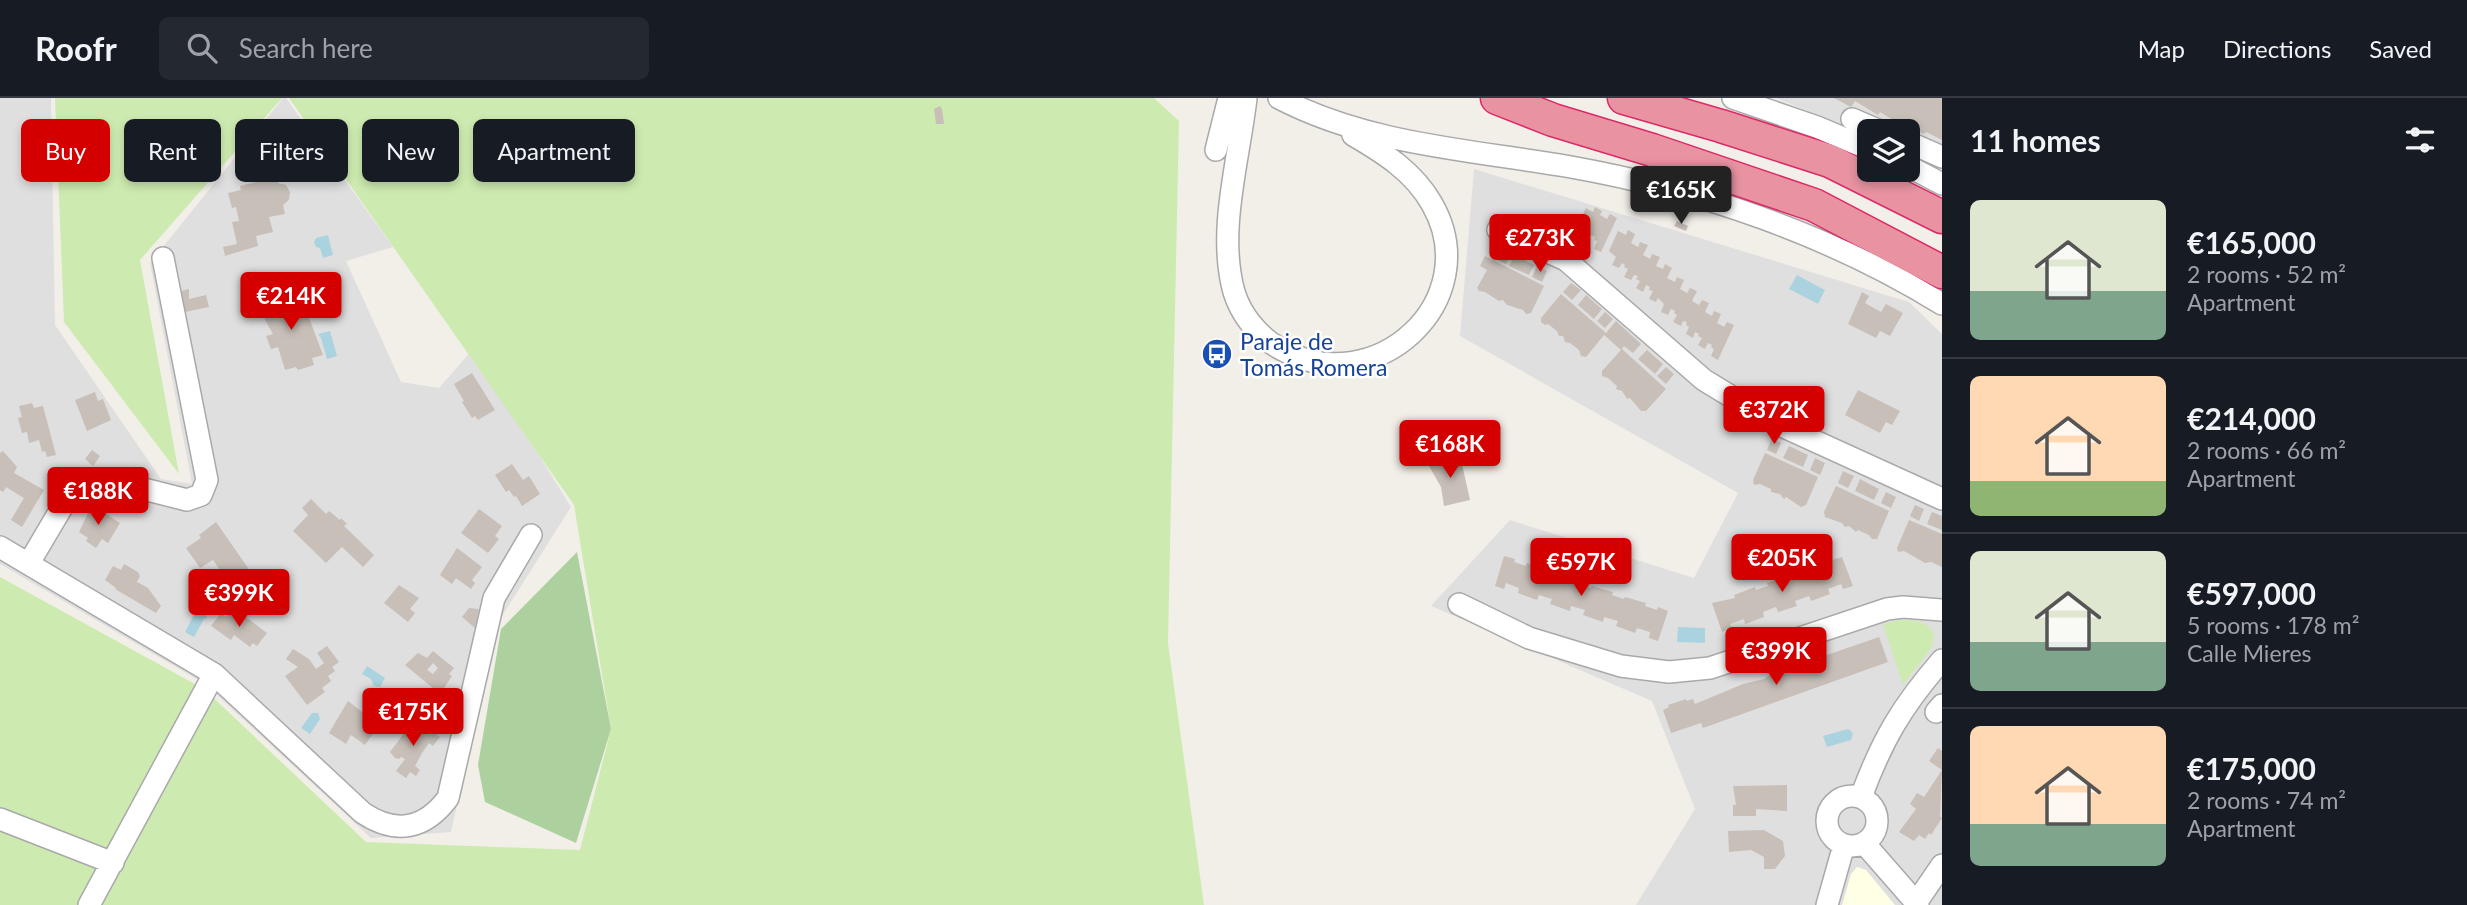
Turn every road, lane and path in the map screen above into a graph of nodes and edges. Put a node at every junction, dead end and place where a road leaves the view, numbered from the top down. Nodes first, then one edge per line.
1 (1229, 98) edge
2 (1246, 98) edge
3 (1279, 98) edge
4 (1497, 98) edge
5 (1624, 98) edge
6 (1733, 98) edge
7 (1324, 118) junction
8 (1852, 119) dead end
9 (1857, 121) edge
10 (1857, 144) edge
11 (1920, 147) edge
12 (1216, 150) dead end
13 (1942, 157) edge
14 (1920, 172) edge
15 (1942, 184) edge
16 (1942, 217) edge
17 (1498, 230) dead end
18 (163, 258) dead end
19 (1942, 272) edge
20 (1942, 304) edge
21 (1942, 499) edge
22 (531, 535) dead end
23 (0, 547) edge
24 (29, 563) junction
25 (1458, 604) dead end
26 (1918, 607) junction
27 (1942, 610) edge
28 (1942, 625) edge
29 (1942, 660) edge
30 (214, 674) junction
31 (1861, 797) junction
32 (0, 820) edge
33 (1854, 844) junction
34 (113, 863) junction
35 (1942, 865) edge
36 (1917, 904) edge
37 (89, 905) edge
38 (1827, 905) edge

1 - 12 street
2 - 7 street
3 - 7 street
4 - 19 highway
5 - 16 highway
6 - 10 street
7 - 20 street
8 - 9 street
11 - 13 street
14 - 15 street
17 - 21 street
18 - 24 street
22 - 30 street
23 - 24 street
24 - 30 street
25 - 26 street
26 - 27 street
26 - 28 street
29 - 31 street
30 - 34 street
31 - 33 street
31 - 33 street
32 - 34 street
33 - 36 street
33 - 38 street
34 - 37 street
35 - 36 street

